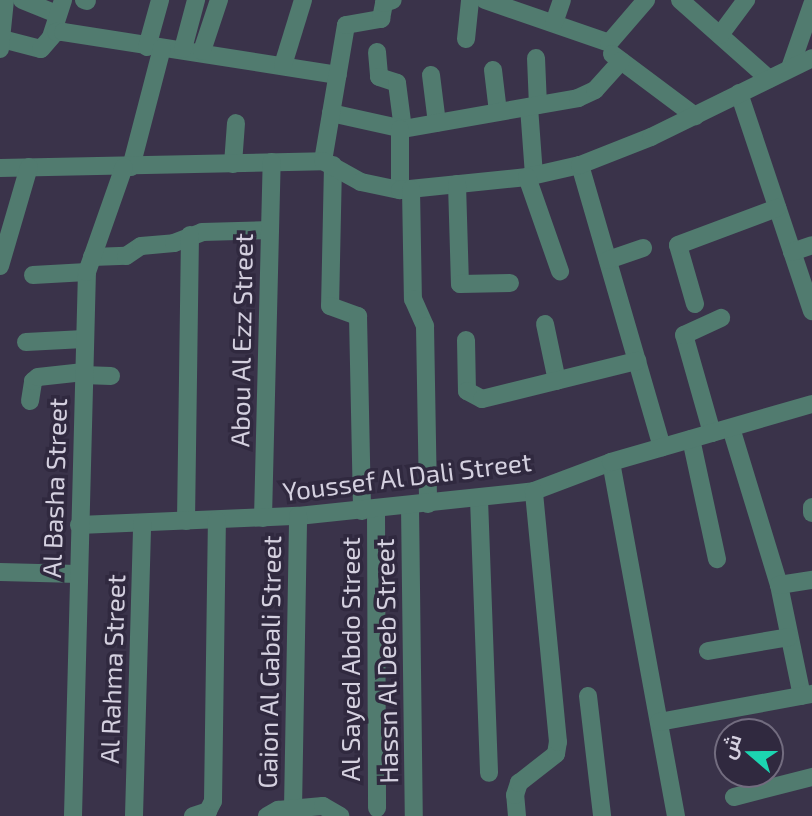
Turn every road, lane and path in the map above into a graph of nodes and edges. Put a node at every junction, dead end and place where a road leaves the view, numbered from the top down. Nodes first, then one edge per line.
1 (5, 0) edge
2 (22, 0) edge
3 (160, 0) edge
4 (196, 0) edge
5 (219, 0) edge
6 (303, 0) edge
7 (393, 0) edge
8 (470, 0) edge
9 (485, 0) edge
10 (562, 0) edge
11 (646, 0) edge
12 (680, 0) edge
13 (746, 0) edge
14 (812, 5) edge
15 (60, 7) edge
16 (554, 23) junction
17 (720, 35) junction
18 (51, 37) junction
19 (1, 38) edge
20 (466, 39) dead end
21 (609, 43) junction
22 (154, 47) junction
23 (183, 49) junction
24 (202, 51) junction
25 (377, 52) dead end
26 (536, 58) dead end
27 (812, 58) edge
28 (621, 61) junction
29 (283, 65) junction
30 (790, 68) junction
31 (493, 70) dead end
32 (338, 75) junction
33 (431, 75) dead end
34 (769, 79) junction
35 (739, 93) junction
36 (534, 106) junction
37 (498, 112) junction
38 (331, 113) junction
39 (695, 116) junction
40 (236, 123) dead end
41 (437, 123) junction
42 (401, 129) junction
43 (272, 162) junction
44 (328, 163) junction
45 (233, 164) junction
46 (580, 165) junction
47 (29, 167) junction
48 (127, 167) junction
49 (0, 168) edge
50 (531, 176) junction
51 (457, 184) junction
52 (405, 190) junction
53 (777, 208) junction
54 (270, 230) junction
55 (190, 236) junction
56 (812, 245) edge
57 (643, 248) dead end
58 (792, 252) junction
59 (608, 260) junction
60 (0, 265) edge
61 (90, 265) junction
62 (560, 271) dead end
63 (33, 275) dead end
64 (510, 282) dead end
65 (695, 304) dead end
66 (812, 311) edge
67 (721, 318) dead end
68 (545, 324) dead end
69 (84, 339) junction
70 (466, 340) dead end
71 (26, 342) dead end
72 (637, 361) junction
73 (83, 374) junction
74 (111, 376) dead end
75 (557, 381) junction
76 (30, 401) dead end
77 (812, 404) edge
78 (731, 428) junction
79 (712, 433) junction
80 (691, 439) junction
81 (662, 447) junction
82 (611, 462) junction
83 (534, 491) junction
84 (479, 499) junction
85 (419, 505) junction
86 (812, 507) edge
87 (369, 510) junction
88 (812, 513) edge
89 (298, 516) junction
90 (264, 518) junction
91 (216, 520) junction
92 (186, 521) junction
93 (142, 523) junction
94 (79, 525) junction
95 (717, 559) dead end
96 (0, 572) edge
97 (78, 573) junction
98 (812, 579) edge
99 (779, 585) junction
100 (789, 637) junction
101 (708, 651) dead end
102 (807, 695) edge
103 (588, 696) dead end
104 (659, 722) junction
105 (489, 773) dead end
106 (812, 777) edge
107 (734, 797) dead end
108 (377, 808) dead end
109 (293, 809) junction
110 (73, 816) edge
111 (134, 816) edge
112 (193, 816) edge
113 (267, 816) edge
114 (340, 816) edge
115 (414, 816) edge
116 (517, 816) edge
117 (602, 816) edge
118 (676, 816) edge

1 - 19 street
2 - 15 street
3 - 22 street, Al Basha Street
4 - 23 street
5 - 24 street
6 - 29 street
7 - 32 street
8 - 20 street
9 - 16 street
10 - 16 street
11 - 21 street
12 - 17 street
13 - 17 street
14 - 30 street
15 - 18 street
16 - 21 street
17 - 34 street
18 - 19 street
18 - 22 street
21 - 28 street
22 - 23 street
22 - 48 street, Al Basha Street
23 - 24 street
24 - 29 street
25 - 42 street, Hassn Al Deeb Street
26 - 36 street
27 - 30 street
28 - 36 street
28 - 39 street
29 - 32 street
30 - 34 street
31 - 37 street
32 - 38 street
33 - 41 street
34 - 35 street
35 - 39 street
35 - 53 street
36 - 37 street
36 - 50 street
37 - 41 street
38 - 42 street
38 - 44 street
39 - 46 street
40 - 45 street
41 - 42 street
42 - 52 street, Hassn Al Deeb Street
43 - 44 street
43 - 45 street
43 - 54 street, Abou Al Ezz Street
44 - 52 street
44 - 87 street, Al Sayed Abdo Street
45 - 48 street
46 - 50 street
46 - 59 street
47 - 48 street
47 - 49 street
47 - 60 street
48 - 61 street, Al Basha Street
50 - 51 street
50 - 62 street
51 - 52 street
51 - 64 street
52 - 85 street, Hassn Al Deeb Street
53 - 58 street
53 - 65 street
54 - 55 street
54 - 90 street, Abou Al Ezz Street
55 - 61 street
55 - 92 street
56 - 58 street
57 - 59 street
58 - 66 street
59 - 72 street
61 - 63 street
61 - 69 street, Al Basha Street
67 - 79 street
68 - 75 street
69 - 71 street
69 - 73 street, Al Basha Street
70 - 75 street
72 - 75 street
72 - 81 street
73 - 74 street
73 - 76 street
73 - 94 street, Al Basha Street
77 - 78 street, Youssef Al Dali Street
78 - 79 street, Youssef Al Dali Street
78 - 99 street
79 - 80 street, Youssef Al Dali Street
80 - 81 street, Youssef Al Dali Street
80 - 95 street
81 - 82 street, Youssef Al Dali Street
82 - 83 street, Youssef Al Dali Street
82 - 104 street
83 - 84 street, Youssef Al Dali Street
83 - 116 street
84 - 85 street, Youssef Al Dali Street
84 - 105 street
85 - 87 street, Youssef Al Dali Street
85 - 115 street, Hassn Al Deeb Street
86 - 88 street
87 - 89 street, Youssef Al Dali Street
87 - 108 street, Al Sayed Abdo Street
89 - 90 street, Youssef Al Dali Street
89 - 109 street, Gaion Al Gabali Street
90 - 91 street, Youssef Al Dali Street
91 - 92 street, Youssef Al Dali Street
91 - 112 street
92 - 93 street, Youssef Al Dali Street
93 - 94 street, Youssef Al Dali Street
93 - 111 street, Al Rahma Street
94 - 97 street, Al Basha Street
96 - 97 street
97 - 110 street, Al Basha Street
98 - 99 street
99 - 100 street
100 - 101 street
100 - 102 street
102 - 104 street
103 - 117 street
104 - 118 street
106 - 107 street
109 - 113 street
109 - 114 street

